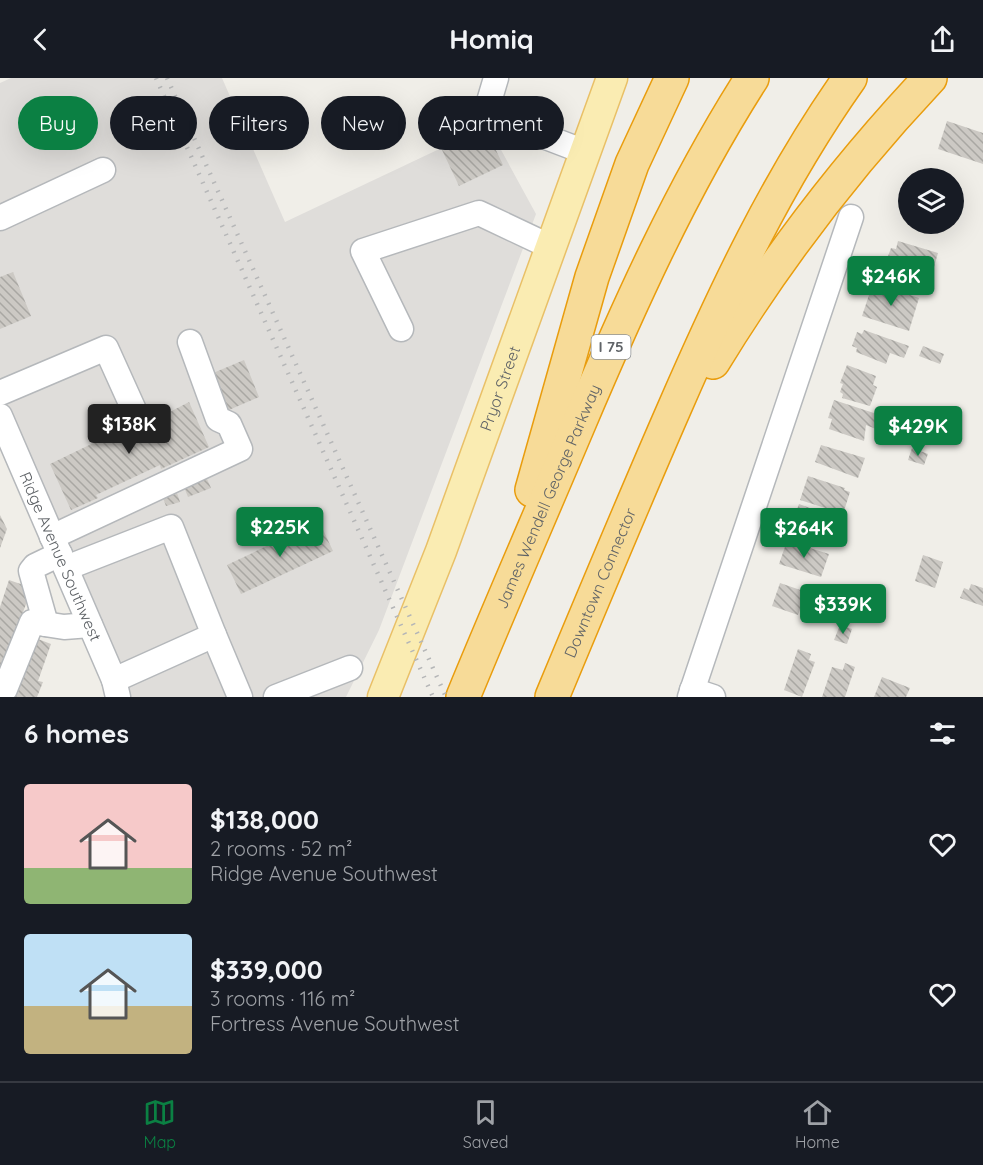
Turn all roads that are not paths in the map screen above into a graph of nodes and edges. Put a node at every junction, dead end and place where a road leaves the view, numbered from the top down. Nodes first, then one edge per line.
1 (496, 78) edge
2 (612, 78) edge
3 (672, 78) edge
4 (752, 78) edge
5 (850, 78) edge
6 (930, 78) edge
7 (585, 152) junction
8 (103, 170) dead end
9 (851, 217) dead end
10 (0, 218) edge
11 (551, 247) junction
12 (401, 329) dead end
13 (190, 342) dead end
14 (0, 393) edge
15 (134, 410) dead end
16 (0, 416) edge
17 (648, 469) junction
18 (59, 553) junction
19 (46, 624) junction
20 (90, 625) junction
21 (492, 627) junction
22 (214, 635) junction
23 (350, 668) dead end
24 (116, 688) edge
25 (5, 689) dead end
26 (698, 695) edge
27 (240, 697) edge
28 (276, 697) edge
29 (383, 697) edge
30 (463, 697) edge
31 (552, 697) edge

1 - 7 street
2 - 7 main road, Pryor Street
3 - 21 highway
4 - 21 highway, James Wendell George Parkway / I 75
5 - 17 highway
6 - 17 highway
7 - 11 main road, Pryor Street
8 - 10 street
9 - 26 street
11 - 12 street
11 - 29 main road, Pryor Street
13 - 18 street
14 - 15 street
16 - 18 street, Ridge Avenue Southwest
17 - 31 highway, Downtown Connector
18 - 19 street
18 - 20 street, Ridge Avenue Southwest
18 - 22 street
19 - 20 street
19 - 25 street
20 - 24 street, Ridge Avenue Southwest
21 - 30 highway, I 75
22 - 24 street
22 - 27 street
23 - 28 street

